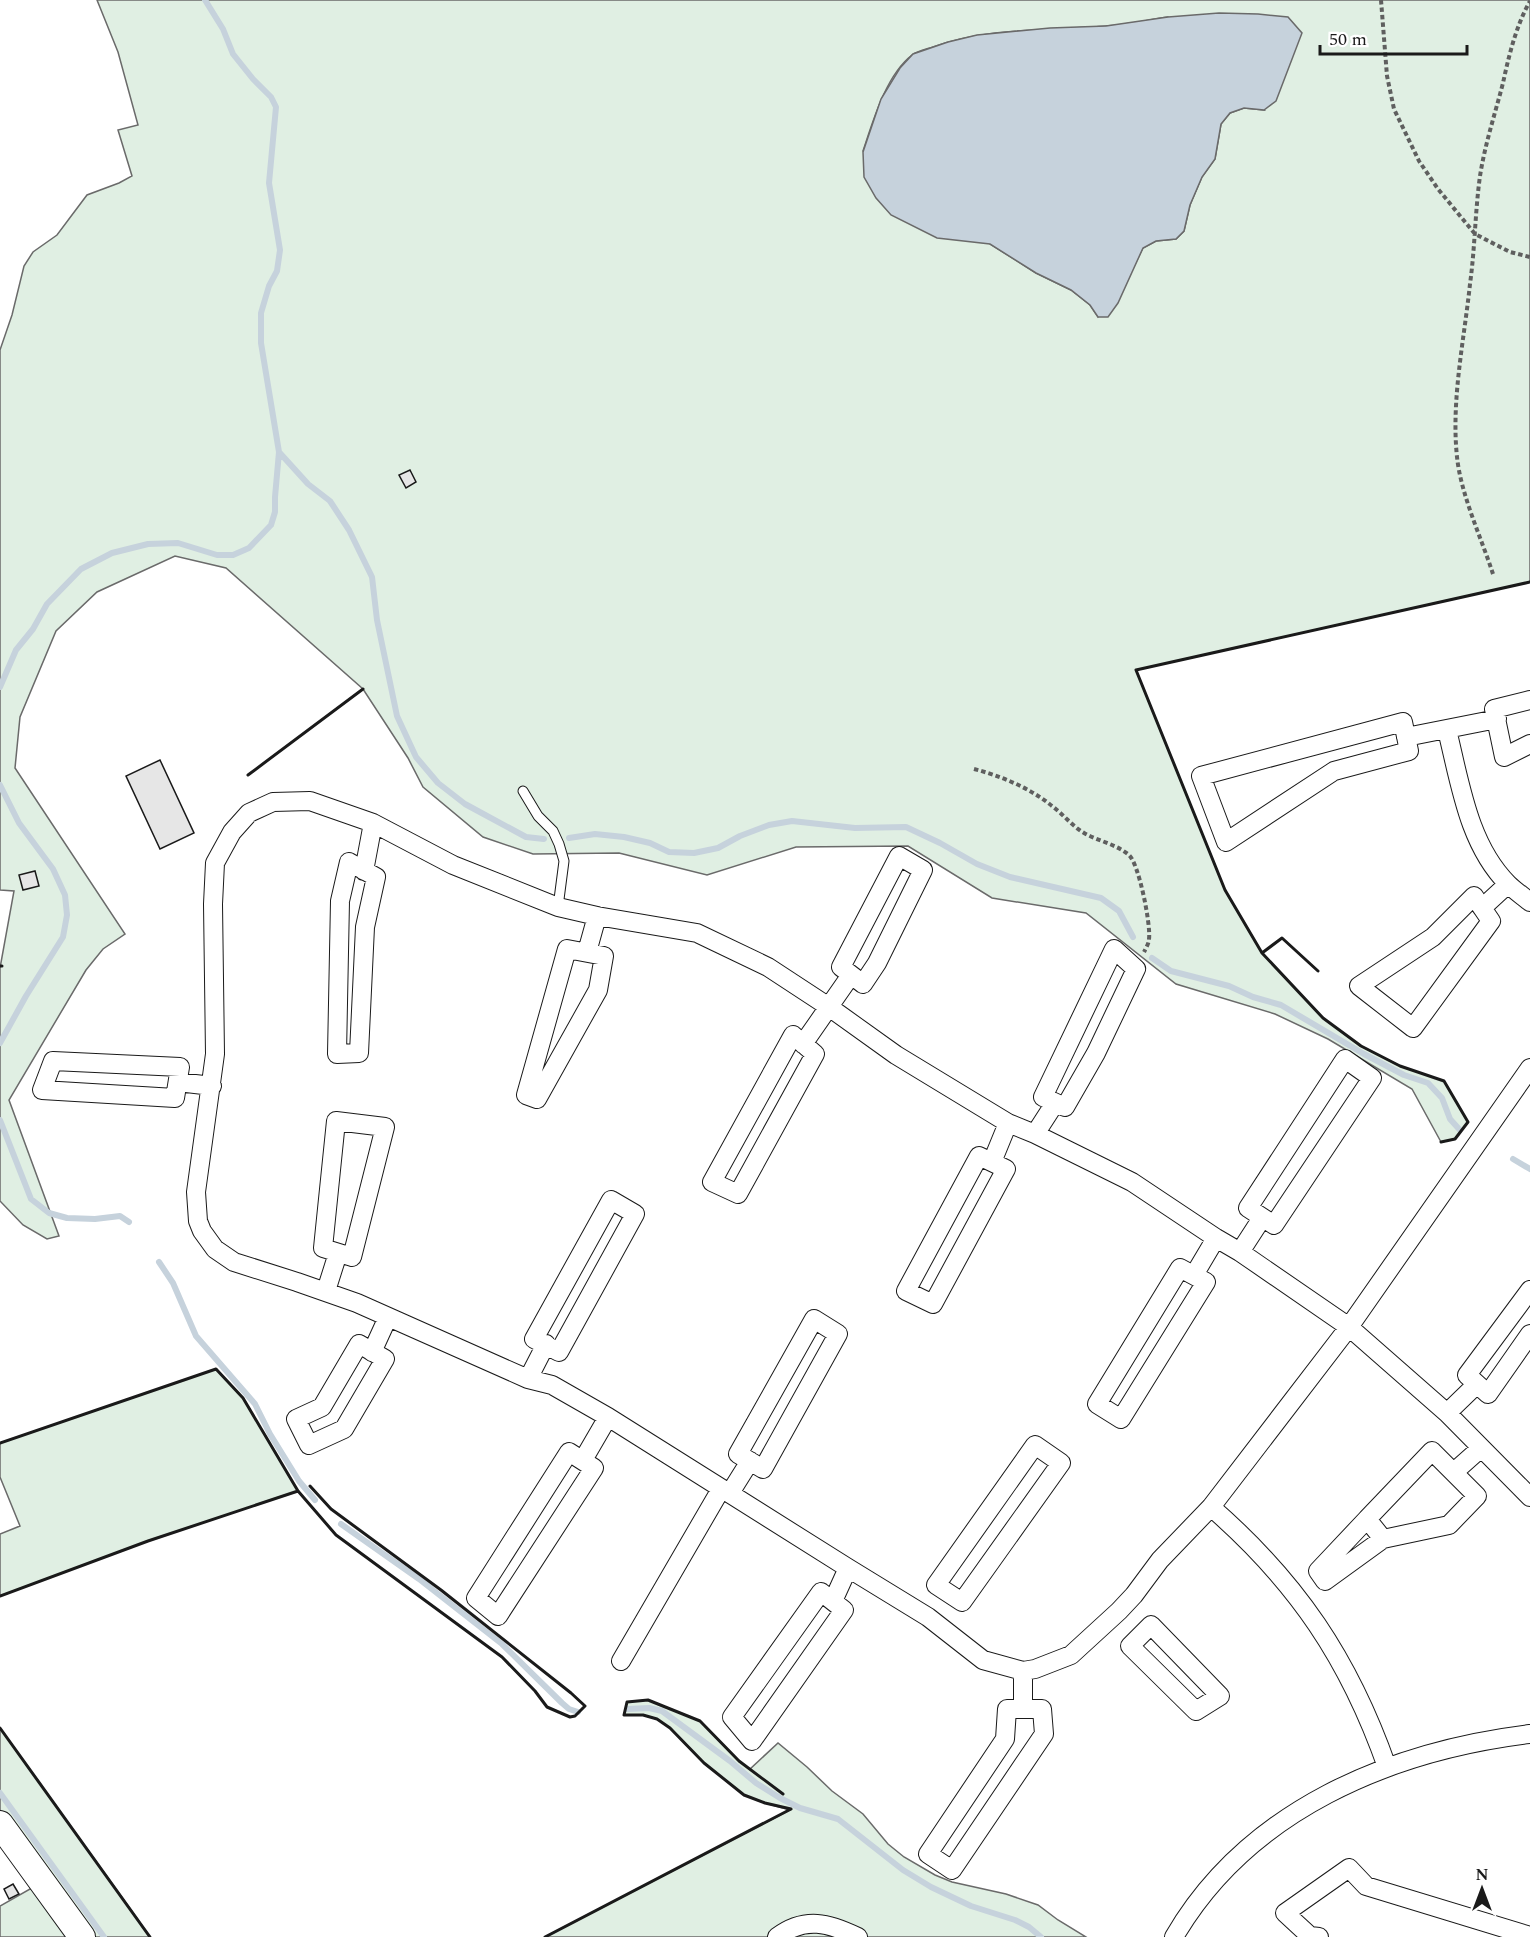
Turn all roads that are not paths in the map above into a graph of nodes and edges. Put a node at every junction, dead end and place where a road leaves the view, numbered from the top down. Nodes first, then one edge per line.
1 (1530, 700) edge
2 (1497, 719) junction
3 (1447, 730) junction
4 (1406, 737) junction
5 (1530, 744) edge
6 (523, 791) dead end
7 (373, 823) junction
8 (364, 870) junction
9 (1508, 884) junction
10 (1530, 902) edge
11 (558, 907) junction
12 (1482, 908) junction
13 (597, 916) junction
14 (587, 952) junction
15 (851, 975) junction
16 (830, 1006) junction
17 (803, 1044) junction
18 (1530, 1068) edge
19 (178, 1082) junction
20 (212, 1086) junction
21 (1055, 1103) junction
22 (1008, 1123) junction
23 (1035, 1134) junction
24 (992, 1162) junction
25 (1262, 1218) junction
26 (1216, 1238) junction
27 (1240, 1251) junction
28 (338, 1253) junction
29 (1194, 1275) junction
30 (1530, 1290) edge
31 (326, 1291) junction
32 (388, 1317) junction
33 (1349, 1327) junction
34 (1530, 1334) edge
35 (546, 1344) junction
36 (372, 1352) junction
37 (528, 1379) junction
38 (1477, 1384) junction
39 (1447, 1413) junction
40 (608, 1417) junction
41 (1481, 1448) junction
42 (583, 1460) junction
43 (750, 1461) junction
44 (1454, 1472) junction
45 (725, 1491) junction
46 (1530, 1497) edge
47 (1211, 1507) junction
48 (1366, 1519) junction
49 (1383, 1539) junction
50 (848, 1568) junction
51 (948, 1593) junction
52 (833, 1601) junction
53 (1119, 1611) junction
54 (928, 1617) junction
55 (1140, 1635) junction
56 (621, 1661) dead end
57 (1023, 1671) junction
58 (1023, 1709) junction
59 (1530, 1734) edge
60 (1387, 1767) junction
61 (0, 1824) edge
62 (1530, 1936) edge
63 (82, 1937) edge
64 (777, 1937) edge
65 (858, 1937) edge
66 (1174, 1937) edge
67 (1319, 1937) edge

1 - 2 street
2 - 3 street
2 - 5 street
3 - 4 street
3 - 9 street
4 - 4 street
6 - 11 lane
7 - 8 street
7 - 11 street
7 - 20 street
8 - 8 street
9 - 10 street
9 - 12 street
11 - 13 street
12 - 12 street
13 - 14 street
13 - 16 street
14 - 14 street
15 - 15 street
15 - 16 street
16 - 17 street
16 - 22 street
17 - 17 street
18 - 33 street
19 - 19 street
19 - 20 street
20 - 31 street
21 - 21 street
21 - 23 street
22 - 23 street
22 - 24 street
23 - 26 street
24 - 24 street
25 - 25 street
25 - 27 street
26 - 27 street
26 - 29 street
27 - 33 street
28 - 28 street
28 - 31 street
29 - 29 street
30 - 38 street
31 - 32 street
32 - 36 street
32 - 37 street
33 - 39 street
33 - 47 street
34 - 38 street
35 - 35 street
35 - 37 street
36 - 36 street
37 - 40 street
38 - 39 street
39 - 41 street
40 - 42 street
40 - 45 street
41 - 44 street
41 - 46 street
42 - 42 street
43 - 43 street
43 - 45 street
44 - 48 street
44 - 49 street
45 - 50 street
45 - 56 street
47 - 53 street
47 - 60 street
48 - 49 street
48 - 49 street
50 - 52 street
50 - 54 street
51 - 51 street
51 - 54 street
52 - 52 street
53 - 55 street
53 - 57 street
54 - 57 street
55 - 55 street
57 - 58 street
58 - 58 street
59 - 60 street
60 - 66 street
61 - 63 street
62 - 67 street
64 - 65 street

